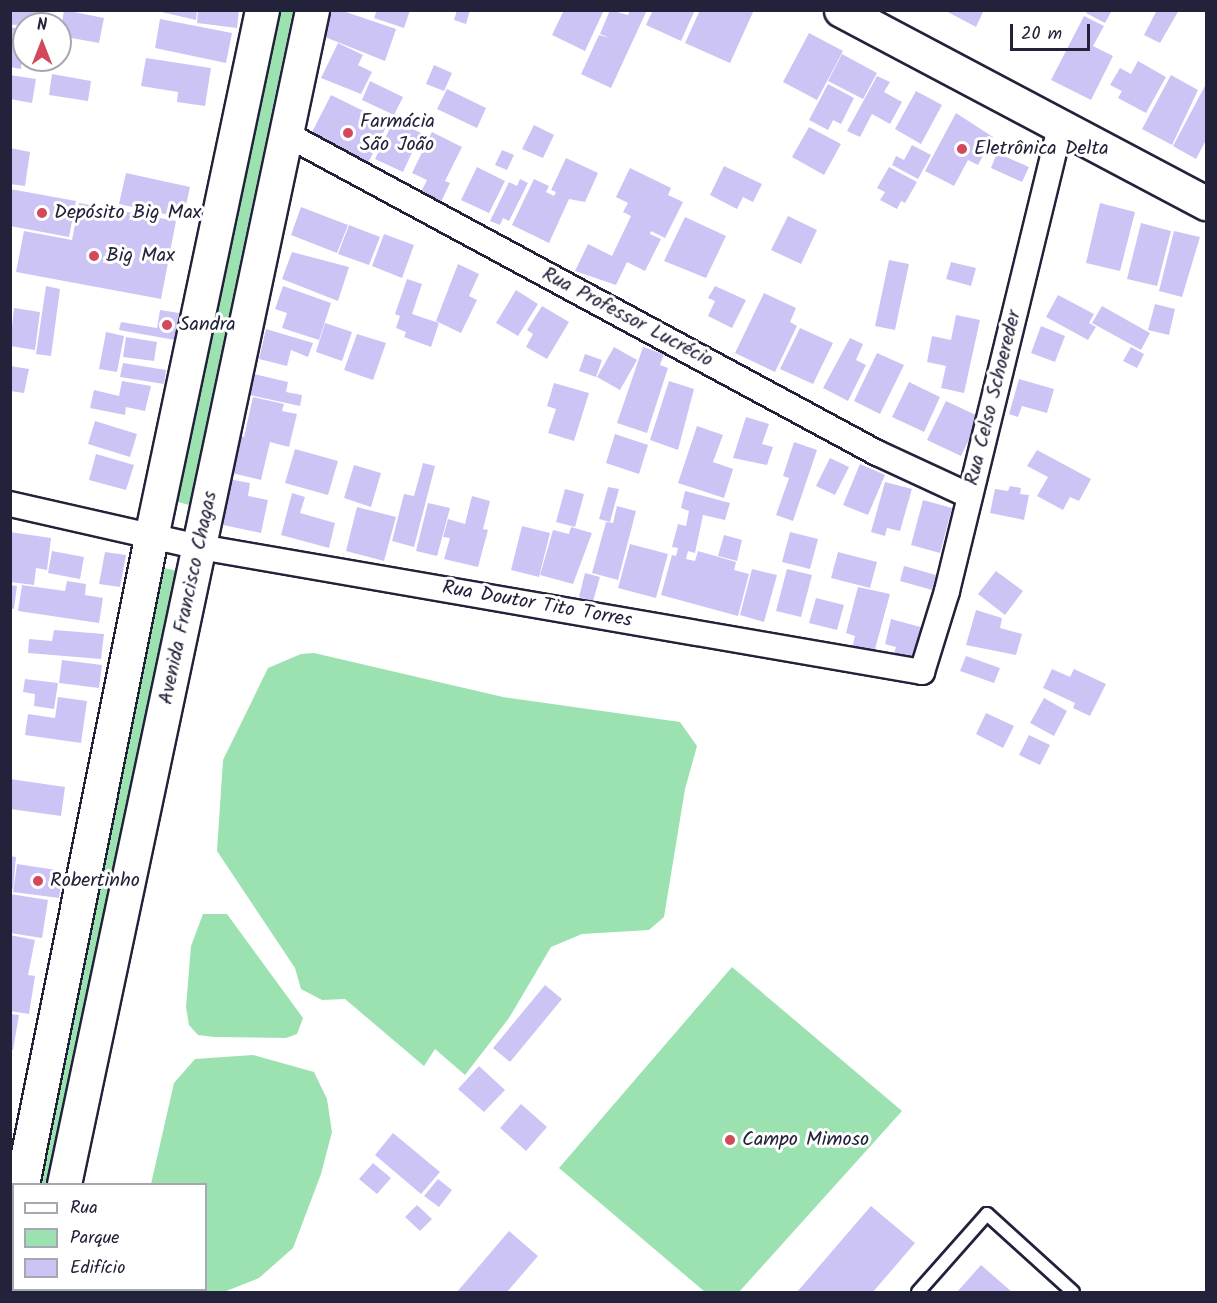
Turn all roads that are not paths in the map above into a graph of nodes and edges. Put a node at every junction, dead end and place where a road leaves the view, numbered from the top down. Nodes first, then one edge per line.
1 (262, 10) edge
2 (312, 10) edge
3 (841, 10) edge
4 (1061, 124) junction
5 (286, 134) junction
6 (1206, 203) edge
7 (970, 496) junction
8 (10, 504) edge
9 (152, 537) junction
10 (200, 547) junction
11 (922, 672) joint
12 (22, 1183) edge
13 (64, 1183) edge
14 (918, 1293) edge
15 (1073, 1293) edge

1 - 9 street
2 - 5 street, Avenida Francisco Chagas
3 - 4 street
4 - 6 street
4 - 7 street, Rua Celso Schoereder
5 - 7 street, Rua Professor Lucrécio
5 - 10 street, Avenida Francisco Chagas
7 - 11 street, Rua Celso Schoereder
8 - 9 street, Rua Doutor Tito Torres
9 - 10 street, Rua Doutor Tito Torres
9 - 12 street
10 - 11 street, Rua Doutor Tito Torres
10 - 13 street, Avenida Francisco Chagas
14 - 15 lane

